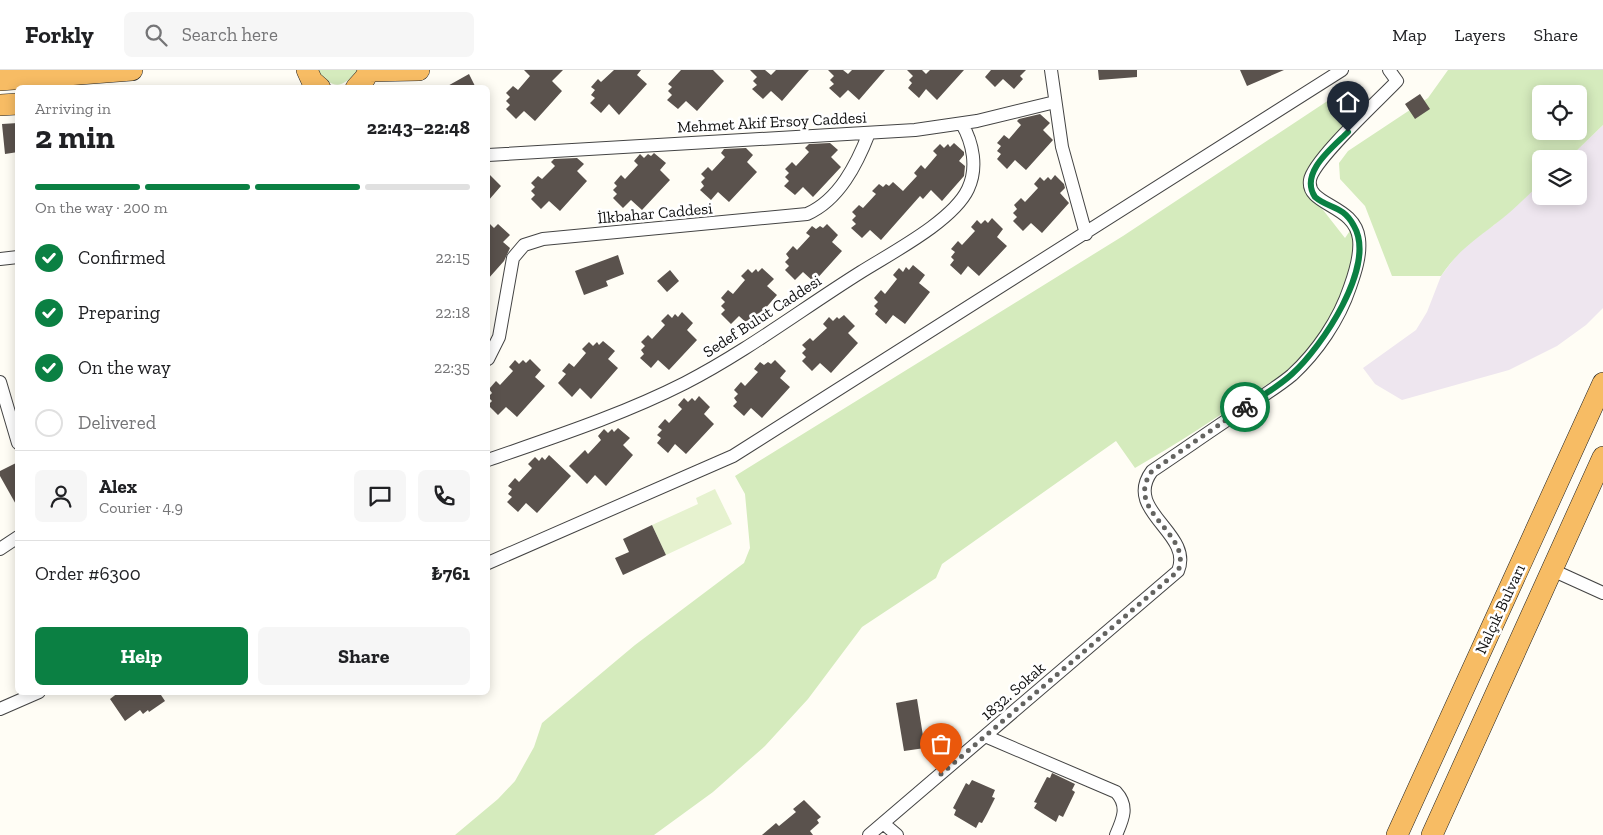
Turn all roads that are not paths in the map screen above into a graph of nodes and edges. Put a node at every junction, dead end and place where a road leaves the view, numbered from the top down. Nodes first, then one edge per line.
1 (132, 70) edge
2 (419, 70) edge
3 (428, 70) edge
4 (1051, 70) edge
5 (1342, 70) edge
6 (1389, 70) edge
7 (365, 79) edge
8 (0, 80) edge
9 (412, 85) edge
10 (1055, 102) junction
11 (15, 104) edge
12 (0, 105) edge
13 (962, 124) junction
14 (869, 133) junction
15 (490, 155) edge
16 (1086, 234) junction
17 (15, 257) edge
18 (0, 259) edge
19 (490, 355) edge
20 (0, 382) edge
21 (1603, 384) edge
22 (15, 433) edge
23 (1603, 457) edge
24 (490, 459) edge
25 (15, 539) edge
26 (0, 549) edge
27 (490, 562) edge
28 (1550, 569) junction
29 (1603, 593) edge
30 (32, 695) edge
31 (0, 709) edge
32 (985, 736) junction
33 (883, 824) junction
34 (869, 835) edge
35 (897, 835) edge
36 (1116, 835) edge
37 (1397, 835) edge
38 (1432, 835) edge

1 - 8 highway
2 - 7 highway
3 - 9 highway
4 - 10 street
5 - 16 street
6 - 32 street, 1832. Sokak
10 - 13 street, Mehmet Akif Ersoy Caddesi
10 - 16 street
11 - 12 highway
13 - 14 street, Mehmet Akif Ersoy Caddesi
13 - 24 street, Sedef Bulut Caddesi
14 - 15 street, Mehmet Akif Ersoy Caddesi
14 - 19 street, İlkbahar Caddesi
16 - 27 street
17 - 18 street
20 - 22 street
21 - 37 highway, Nalçık Bulvarı
23 - 28 highway, Nalçık Bulvarı
25 - 26 street
28 - 29 street
28 - 38 highway, Nalçık Bulvarı
30 - 31 street
32 - 33 street, 1832. Sokak
32 - 36 street
33 - 34 street, 1832. Sokak
33 - 35 street

